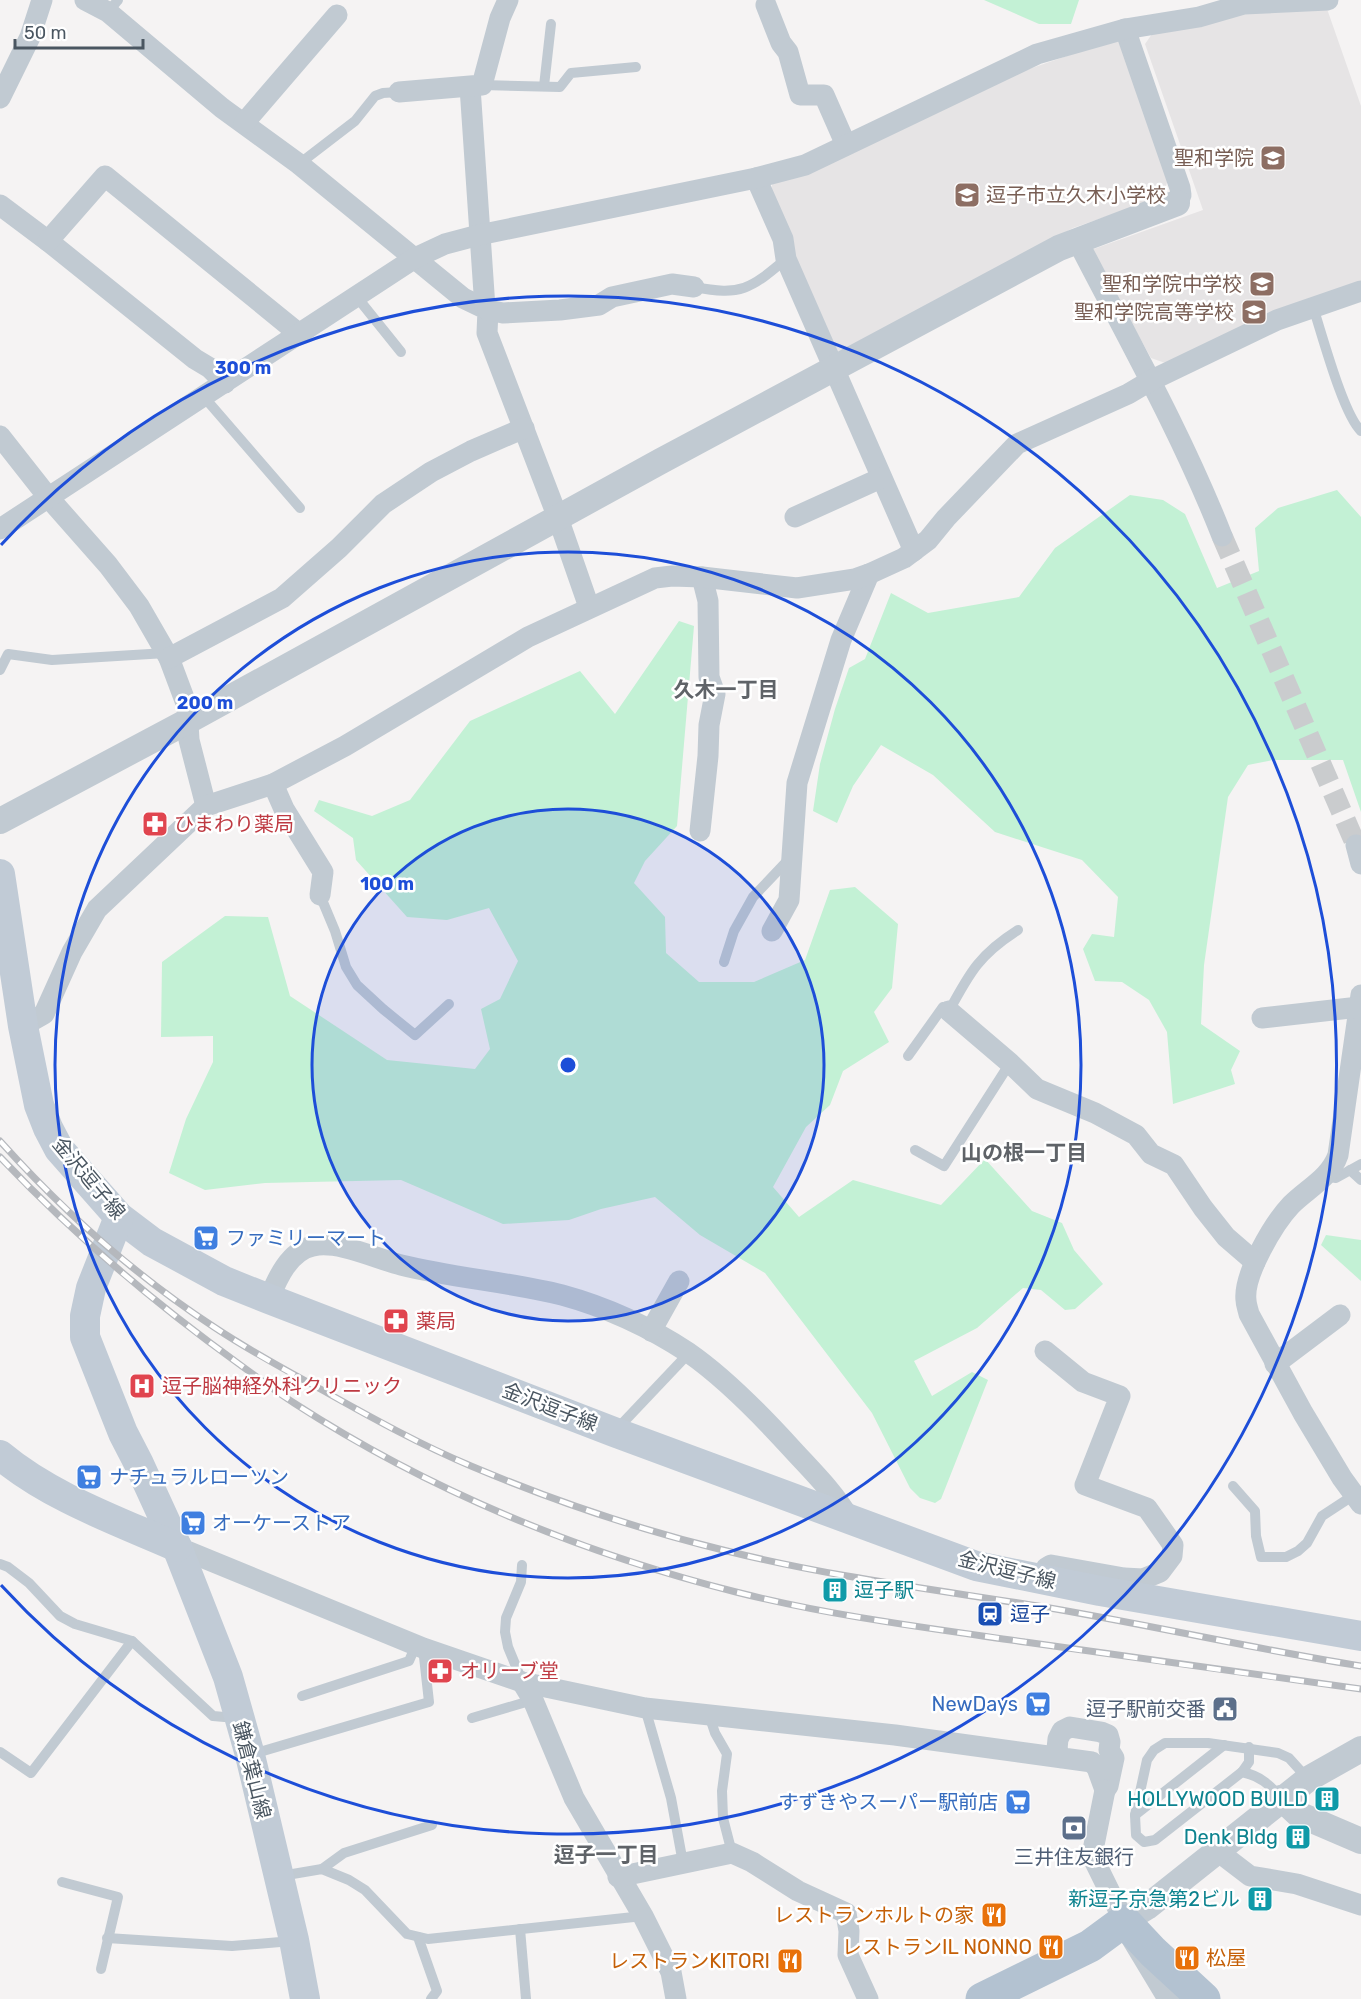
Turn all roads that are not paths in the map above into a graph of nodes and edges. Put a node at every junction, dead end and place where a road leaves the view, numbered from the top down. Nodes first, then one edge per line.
1 (42, 0) edge
2 (85, 0) edge
3 (508, 0) edge
4 (1328, 0) edge
5 (1304, 1) edge
6 (766, 5) dead end
7 (113, 6) edge
8 (337, 15) dead end
9 (550, 24) dead end
10 (1125, 29) junction
11 (636, 66) dead end
12 (476, 86) junction
13 (544, 86) junction
14 (399, 92) joint
15 (0, 98) edge
16 (244, 123) junction
17 (846, 145) junction
18 (299, 164) junction
19 (756, 178) junction
20 (1177, 203) joint
21 (0, 205) edge
22 (479, 235) junction
23 (1077, 240) junction
24 (48, 241) junction
25 (415, 258) junction
26 (786, 259) junction
27 (694, 287) joint
28 (1361, 291) edge
29 (356, 296) junction
30 (1313, 307) junction
31 (486, 309) junction
32 (298, 333) junction
33 (401, 352) dead end
34 (833, 370) junction
35 (1150, 381) junction
36 (225, 383) junction
37 (204, 397) junction
38 (524, 428) junction
39 (1361, 431) edge
40 (0, 436) edge
41 (881, 478) junction
42 (48, 497) junction
43 (300, 508) dead end
44 (795, 517) dead end
45 (558, 518) junction
46 (0, 529) edge
47 (1222, 536) tunnel mouth
48 (914, 551) junction
49 (869, 574) junction
50 (702, 578) junction
51 (589, 608) junction
52 (167, 656) junction
53 (0, 670) edge
54 (188, 721) junction
55 (273, 784) junction
56 (206, 806) junction
57 (0, 821) edge
58 (700, 831) dead end
59 (792, 856) junction
60 (0, 874) edge
61 (320, 895) joint
62 (1018, 930) dead end
63 (772, 931) dead end
64 (723, 962) dead end
65 (449, 1004) dead end
66 (950, 1011) junction
67 (1360, 1011) edge
68 (1262, 1018) dead end
69 (23, 1026) junction
70 (908, 1056) dead end
71 (1010, 1063) junction
72 (915, 1150) dead end
73 (1361, 1164) edge
74 (1350, 1170) junction
75 (1326, 1176) junction
76 (1361, 1180) edge
77 (118, 1217) junction
78 (1255, 1262) junction
79 (679, 1281) dead end
80 (268, 1299) junction
81 (1340, 1315) dead end
82 (651, 1331) junction
83 (1045, 1351) dead end
84 (689, 1353) junction
85 (1275, 1364) junction
86 (614, 1432) junction
87 (0, 1455) edge
88 (1233, 1486) dead end
89 (1357, 1500) edge
90 (849, 1518) junction
91 (177, 1547) junction
92 (0, 1564) edge
93 (522, 1565) dead end
94 (1042, 1579) junction
95 (1361, 1636) edge
96 (132, 1641) junction
97 (420, 1646) junction
98 (527, 1691) junction
99 (302, 1696) dead end
100 (645, 1708) junction
101 (709, 1715) junction
102 (472, 1718) dead end
103 (240, 1719) junction
104 (1224, 1745) junction
105 (1249, 1748) junction
106 (1109, 1750) junction
107 (1361, 1750) edge
108 (0, 1752) edge
109 (250, 1755) junction
110 (1061, 1758) junction
111 (1092, 1762) junction
112 (1242, 1772) junction
113 (1308, 1779) junction
114 (1105, 1790) junction
115 (1281, 1798) junction
116 (1135, 1815) junction
117 (432, 1825) dead end
118 (1361, 1841) edge
119 (1216, 1850) junction
120 (732, 1853) junction
121 (683, 1863) junction
122 (322, 1869) junction
123 (278, 1877) junction
124 (618, 1877) junction
125 (62, 1882) dead end
126 (1361, 1905) edge
127 (643, 1916) junction
128 (1124, 1921) junction
129 (520, 1929) junction
130 (418, 1937) junction
131 (106, 1938) junction
132 (294, 1940) junction
133 (101, 1968) dead end
134 (305, 1999) edge
135 (431, 1999) edge
136 (526, 1999) edge
137 (676, 1999) edge
138 (868, 1999) edge
139 (982, 1999) edge
140 (1171, 1999) edge
141 (1204, 1999) edge

1 - 15 street
2 - 7 street
3 - 12 street
4 - 5 street
5 - 10 street
6 - 17 street
7 - 16 street
8 - 16 street
9 - 13 lane
10 - 17 street
10 - 20 street
11 - 13 lane
12 - 13 lane
12 - 14 street
12 - 22 street
14 - 18 lane
16 - 18 street
17 - 19 street
18 - 25 street
19 - 22 street
19 - 26 street
20 - 23 street
21 - 24 street
22 - 25 street
22 - 31 street
23 - 34 street
23 - 35 street
24 - 32 street
24 - 36 street
25 - 29 street
25 - 31 street
26 - 27 lane
26 - 34 street
27 - 31 street
28 - 30 street
29 - 32 street
29 - 33 lane
30 - 35 street
30 - 39 lane
31 - 38 street
32 - 36 street
34 - 41 street
34 - 45 street
35 - 47 street
35 - 48 street
36 - 37 street
37 - 42 street
37 - 43 lane
38 - 45 street
38 - 52 street
40 - 42 street
41 - 44 street
41 - 48 street
42 - 46 street
42 - 52 street
45 - 51 street
45 - 54 street
48 - 49 street
49 - 50 street
49 - 59 street
50 - 51 street
50 - 58 street
51 - 55 street
52 - 53 lane
52 - 54 street
54 - 56 street
54 - 57 street
55 - 56 street
55 - 61 street
56 - 69 street
59 - 63 street
59 - 64 lane
60 - 69 main road, 金沢逗子線
61 - 65 lane
62 - 66 lane
66 - 70 lane
66 - 71 street
67 - 68 street
67 - 75 street
69 - 77 main road, 金沢逗子線
71 - 72 lane
71 - 78 street
73 - 74 lane
74 - 75 lane
74 - 76 lane
75 - 78 street
77 - 80 main road, 金沢逗子線
77 - 91 main road, 鎌倉葉山線
78 - 85 street
79 - 82 street
80 - 82 street
80 - 86 main road, 金沢逗子線
81 - 85 street
82 - 84 street
83 - 94 street
84 - 86 lane
84 - 90 street
85 - 89 street
86 - 90 main road, 金沢逗子線
87 - 91 main road
88 - 89 lane
90 - 94 main road, 金沢逗子線
91 - 97 street
91 - 103 main road, 鎌倉葉山線
92 - 96 lane
93 - 98 lane
94 - 95 main road, 金沢逗子線
96 - 103 lane
96 - 108 lane
97 - 98 street
97 - 99 lane
97 - 109 lane
98 - 100 street
98 - 102 lane
98 - 124 street
100 - 101 street
100 - 121 lane
101 - 110 street
101 - 120 lane
103 - 109 main road, 鎌倉葉山線
104 - 105 lane
104 - 116 lane
104 - 116 lane
105 - 112 lane
105 - 113 lane
106 - 110 street
106 - 111 street
106 - 114 street
107 - 113 street
109 - 123 main road, 鎌倉葉山線
110 - 111 street
111 - 114 street
112 - 115 lane
112 - 116 lane
113 - 115 street
114 - 128 street
115 - 118 street
115 - 119 street
117 - 122 lane
119 - 126 street
119 - 128 street
120 - 121 street
120 - 138 street
121 - 124 street
122 - 123 lane
122 - 130 lane
123 - 132 main road, 鎌倉葉山線
124 - 127 street
125 - 131 lane
127 - 129 lane
127 - 137 street
128 - 139 main road
128 - 140 street
128 - 141 main road
129 - 130 lane
129 - 136 lane
130 - 135 lane
131 - 132 lane
131 - 133 lane
132 - 134 main road, 鎌倉葉山線

